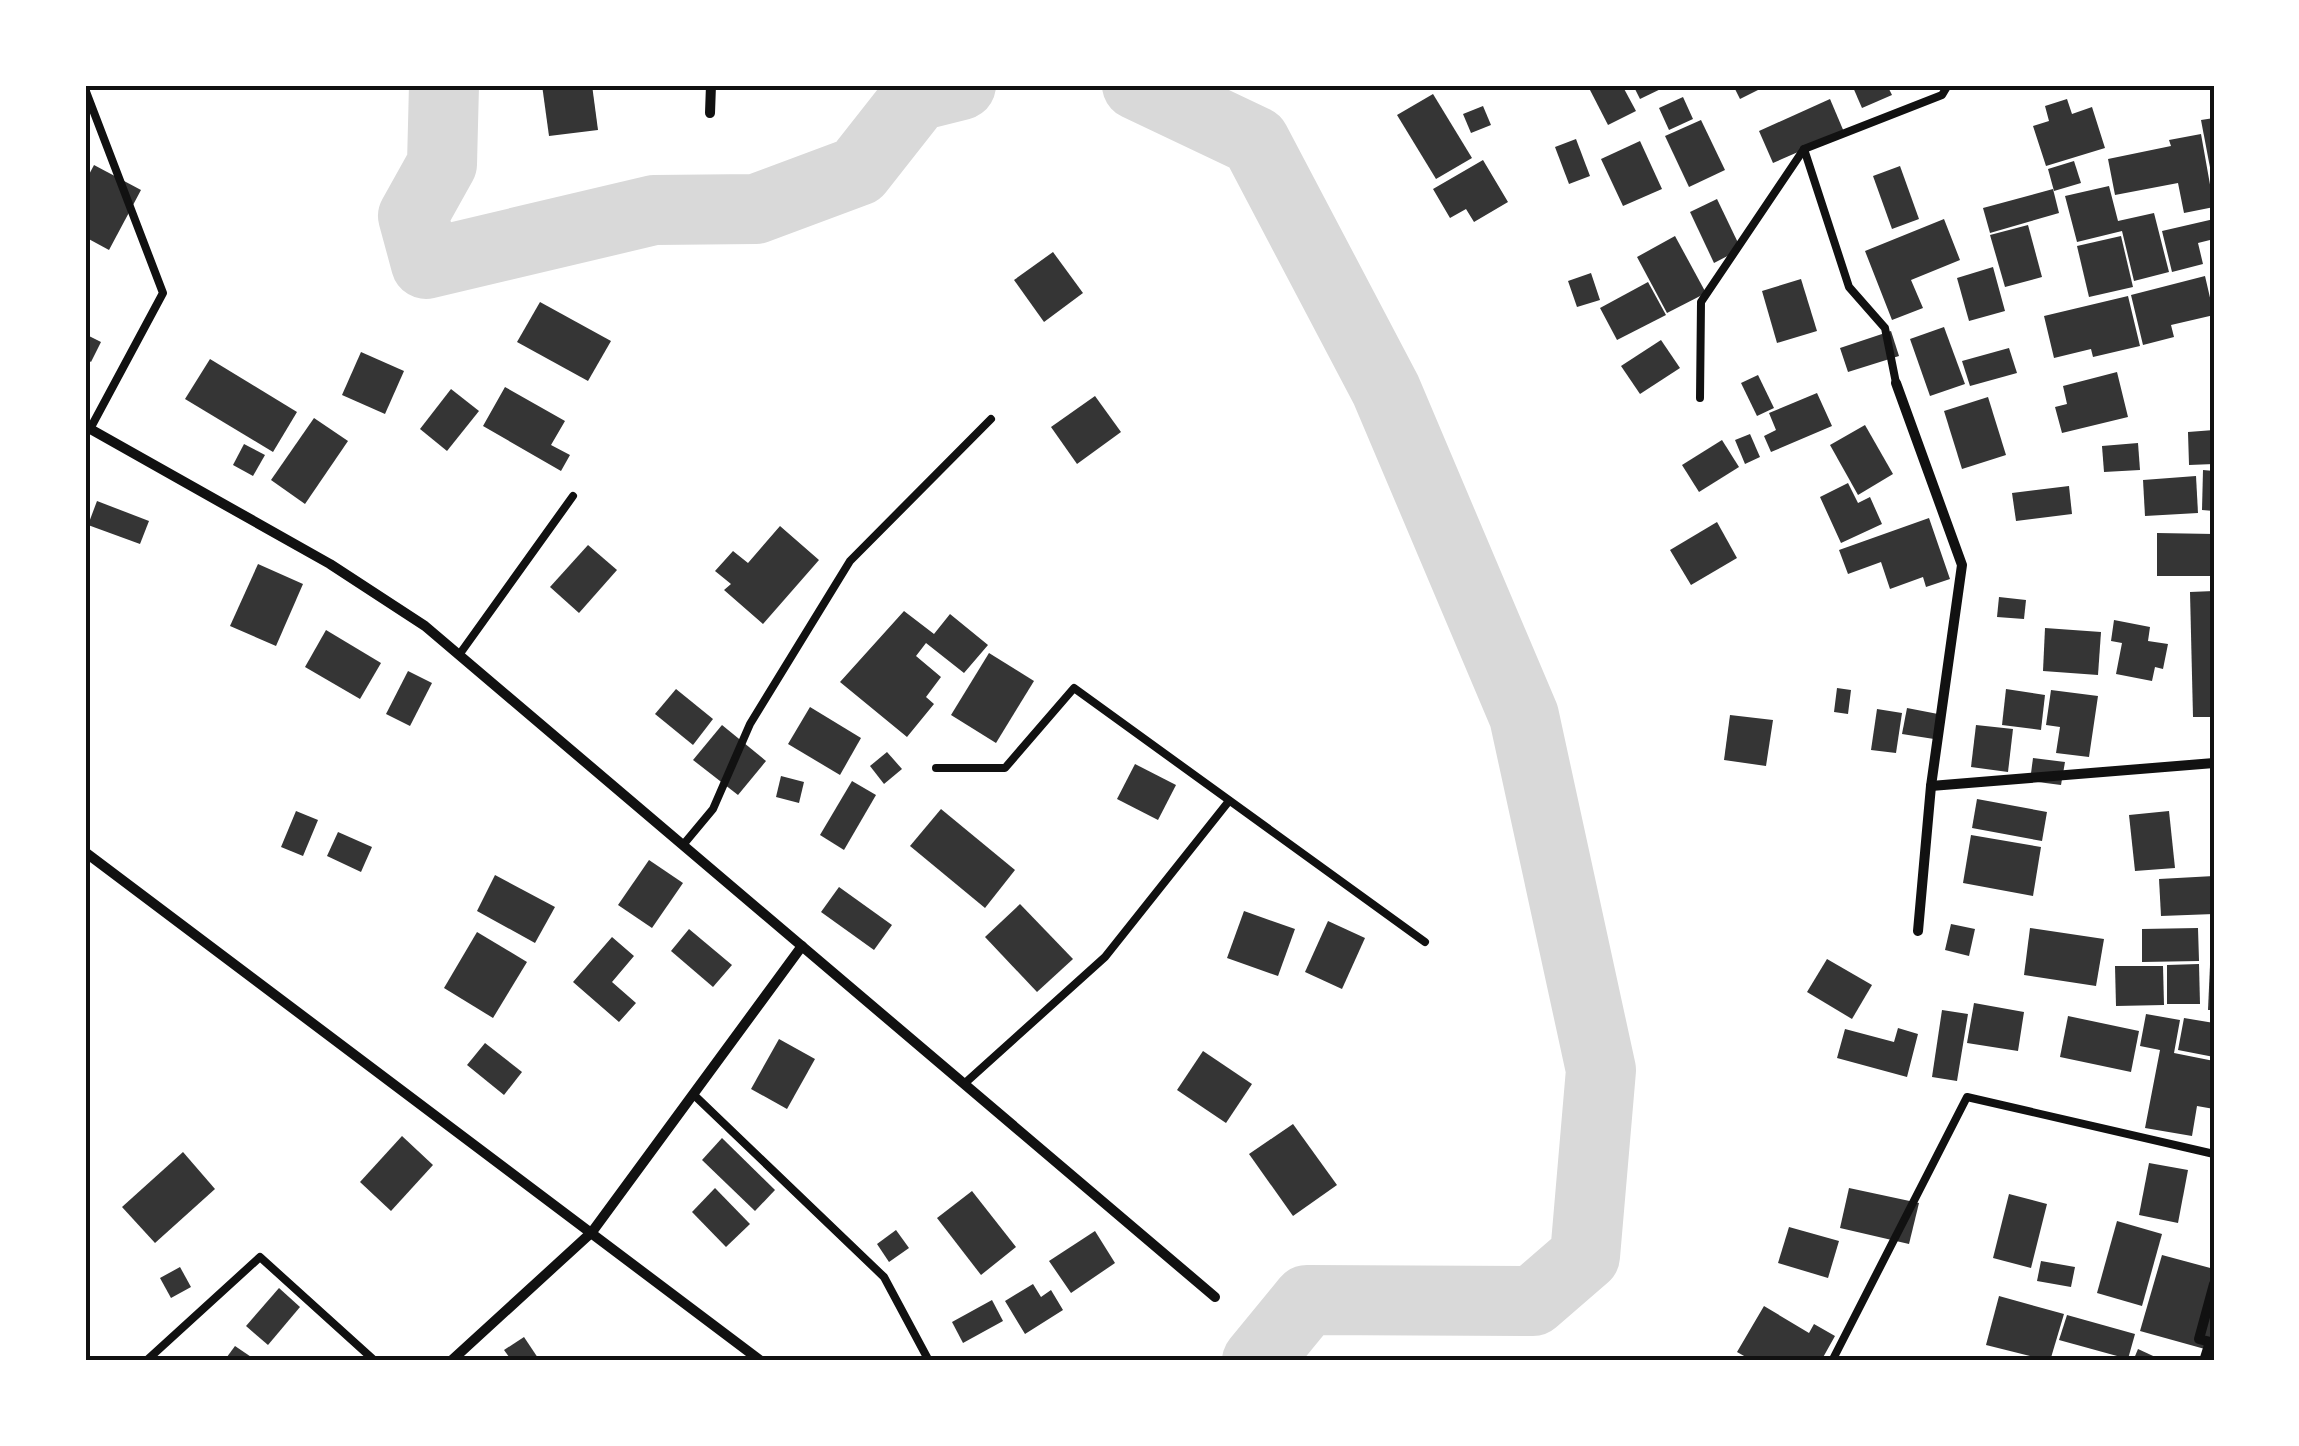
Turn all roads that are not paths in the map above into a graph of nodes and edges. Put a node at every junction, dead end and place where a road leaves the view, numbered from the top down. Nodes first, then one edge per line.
1 (711, 85) edge
2 (1948, 85) edge
3 (85, 89) edge
4 (710, 113) dead end
5 (1804, 149) junction
6 (1896, 383) joint
7 (1700, 398) dead end
8 (991, 419) dead end
9 (87, 428) edge
10 (574, 496) dead end
11 (459, 655) junction
12 (2214, 763) edge
13 (936, 768) dead end
14 (1932, 786) junction
15 (1229, 800) junction
16 (683, 844) junction
17 (85, 852) edge
18 (1918, 931) dead end
19 (1425, 942) dead end
20 (802, 946) junction
21 (964, 1084) junction
22 (693, 1094) junction
23 (2214, 1154) edge
24 (592, 1232) junction
25 (2214, 1284) edge
26 (1215, 1297) dead end
27 (2212, 1343) edge
28 (146, 1361) edge
29 (375, 1361) edge
30 (452, 1361) edge
31 (761, 1361) edge
32 (930, 1361) edge
33 (1832, 1361) edge
34 (2204, 1361) edge

1 - 4 street
2 - 5 lane
3 - 9 lane
5 - 6 lane
5 - 7 lane
6 - 14 street
8 - 16 lane
9 - 11 street
10 - 11 lane
11 - 16 street
12 - 14 street
13 - 15 lane
14 - 18 street
15 - 19 lane
15 - 21 lane
16 - 20 street
17 - 24 street
20 - 21 street
20 - 22 street
21 - 26 street
22 - 24 street
22 - 32 lane
23 - 33 lane
24 - 30 street
24 - 31 street
25 - 27 street
27 - 34 street
28 - 29 lane

